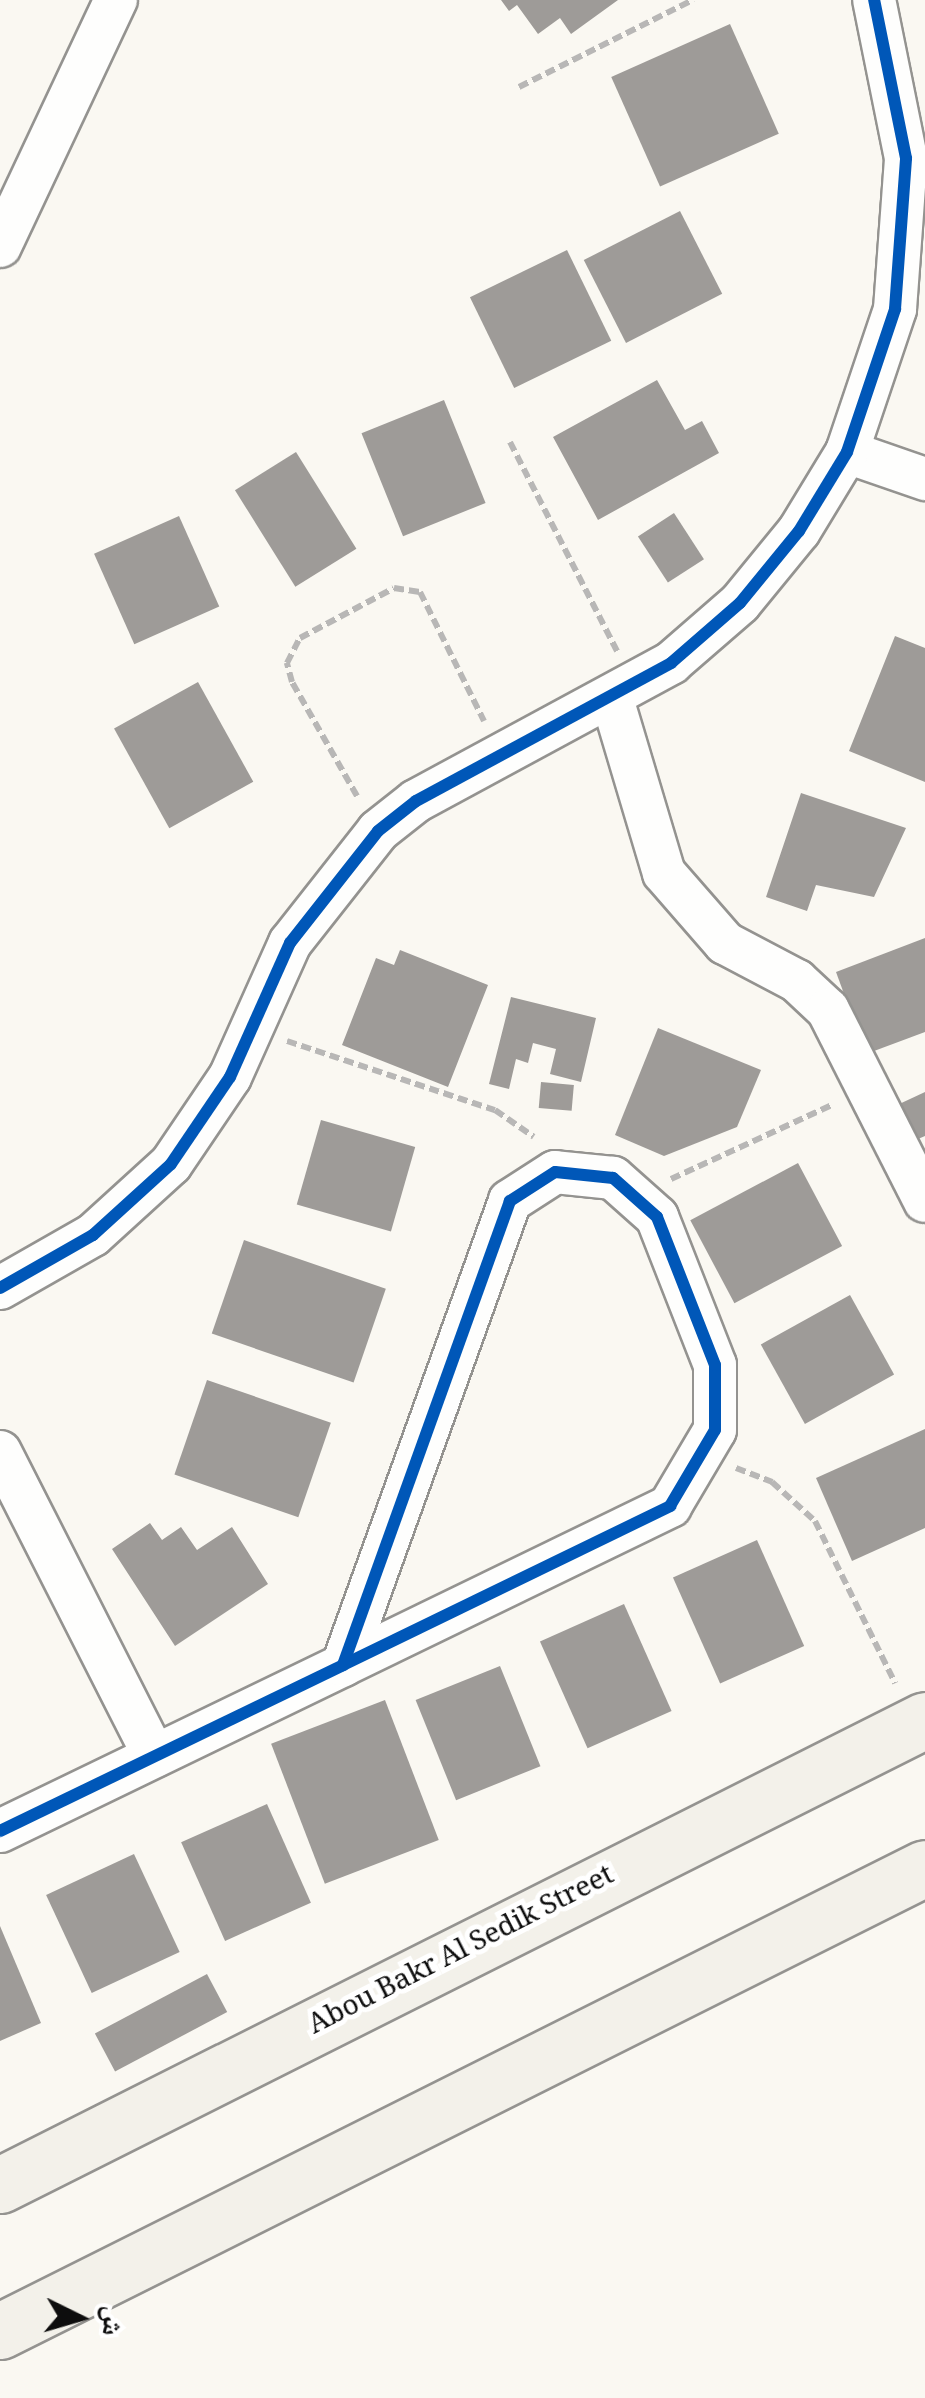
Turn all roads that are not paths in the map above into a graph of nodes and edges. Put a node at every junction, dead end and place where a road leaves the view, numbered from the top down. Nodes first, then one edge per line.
1 (116, 0) edge
2 (874, 0) edge
3 (0, 246) edge
4 (847, 452) junction
5 (925, 480) edge
6 (624, 695) junction
7 (925, 1202) edge
8 (0, 1288) edge
9 (0, 1452) edge
10 (344, 1665) junction
11 (920, 1722) edge
12 (154, 1756) junction
13 (0, 1831) edge
14 (925, 1868) edge
15 (0, 2184) edge
16 (0, 2331) edge

1 - 3 street
2 - 4 street
4 - 5 street
4 - 6 street
6 - 7 street
6 - 8 street
9 - 12 street
10 - 10 street
10 - 12 street
11 - 15 main road, Abou Bakr Al Sedik Street
12 - 13 street
14 - 16 main road

